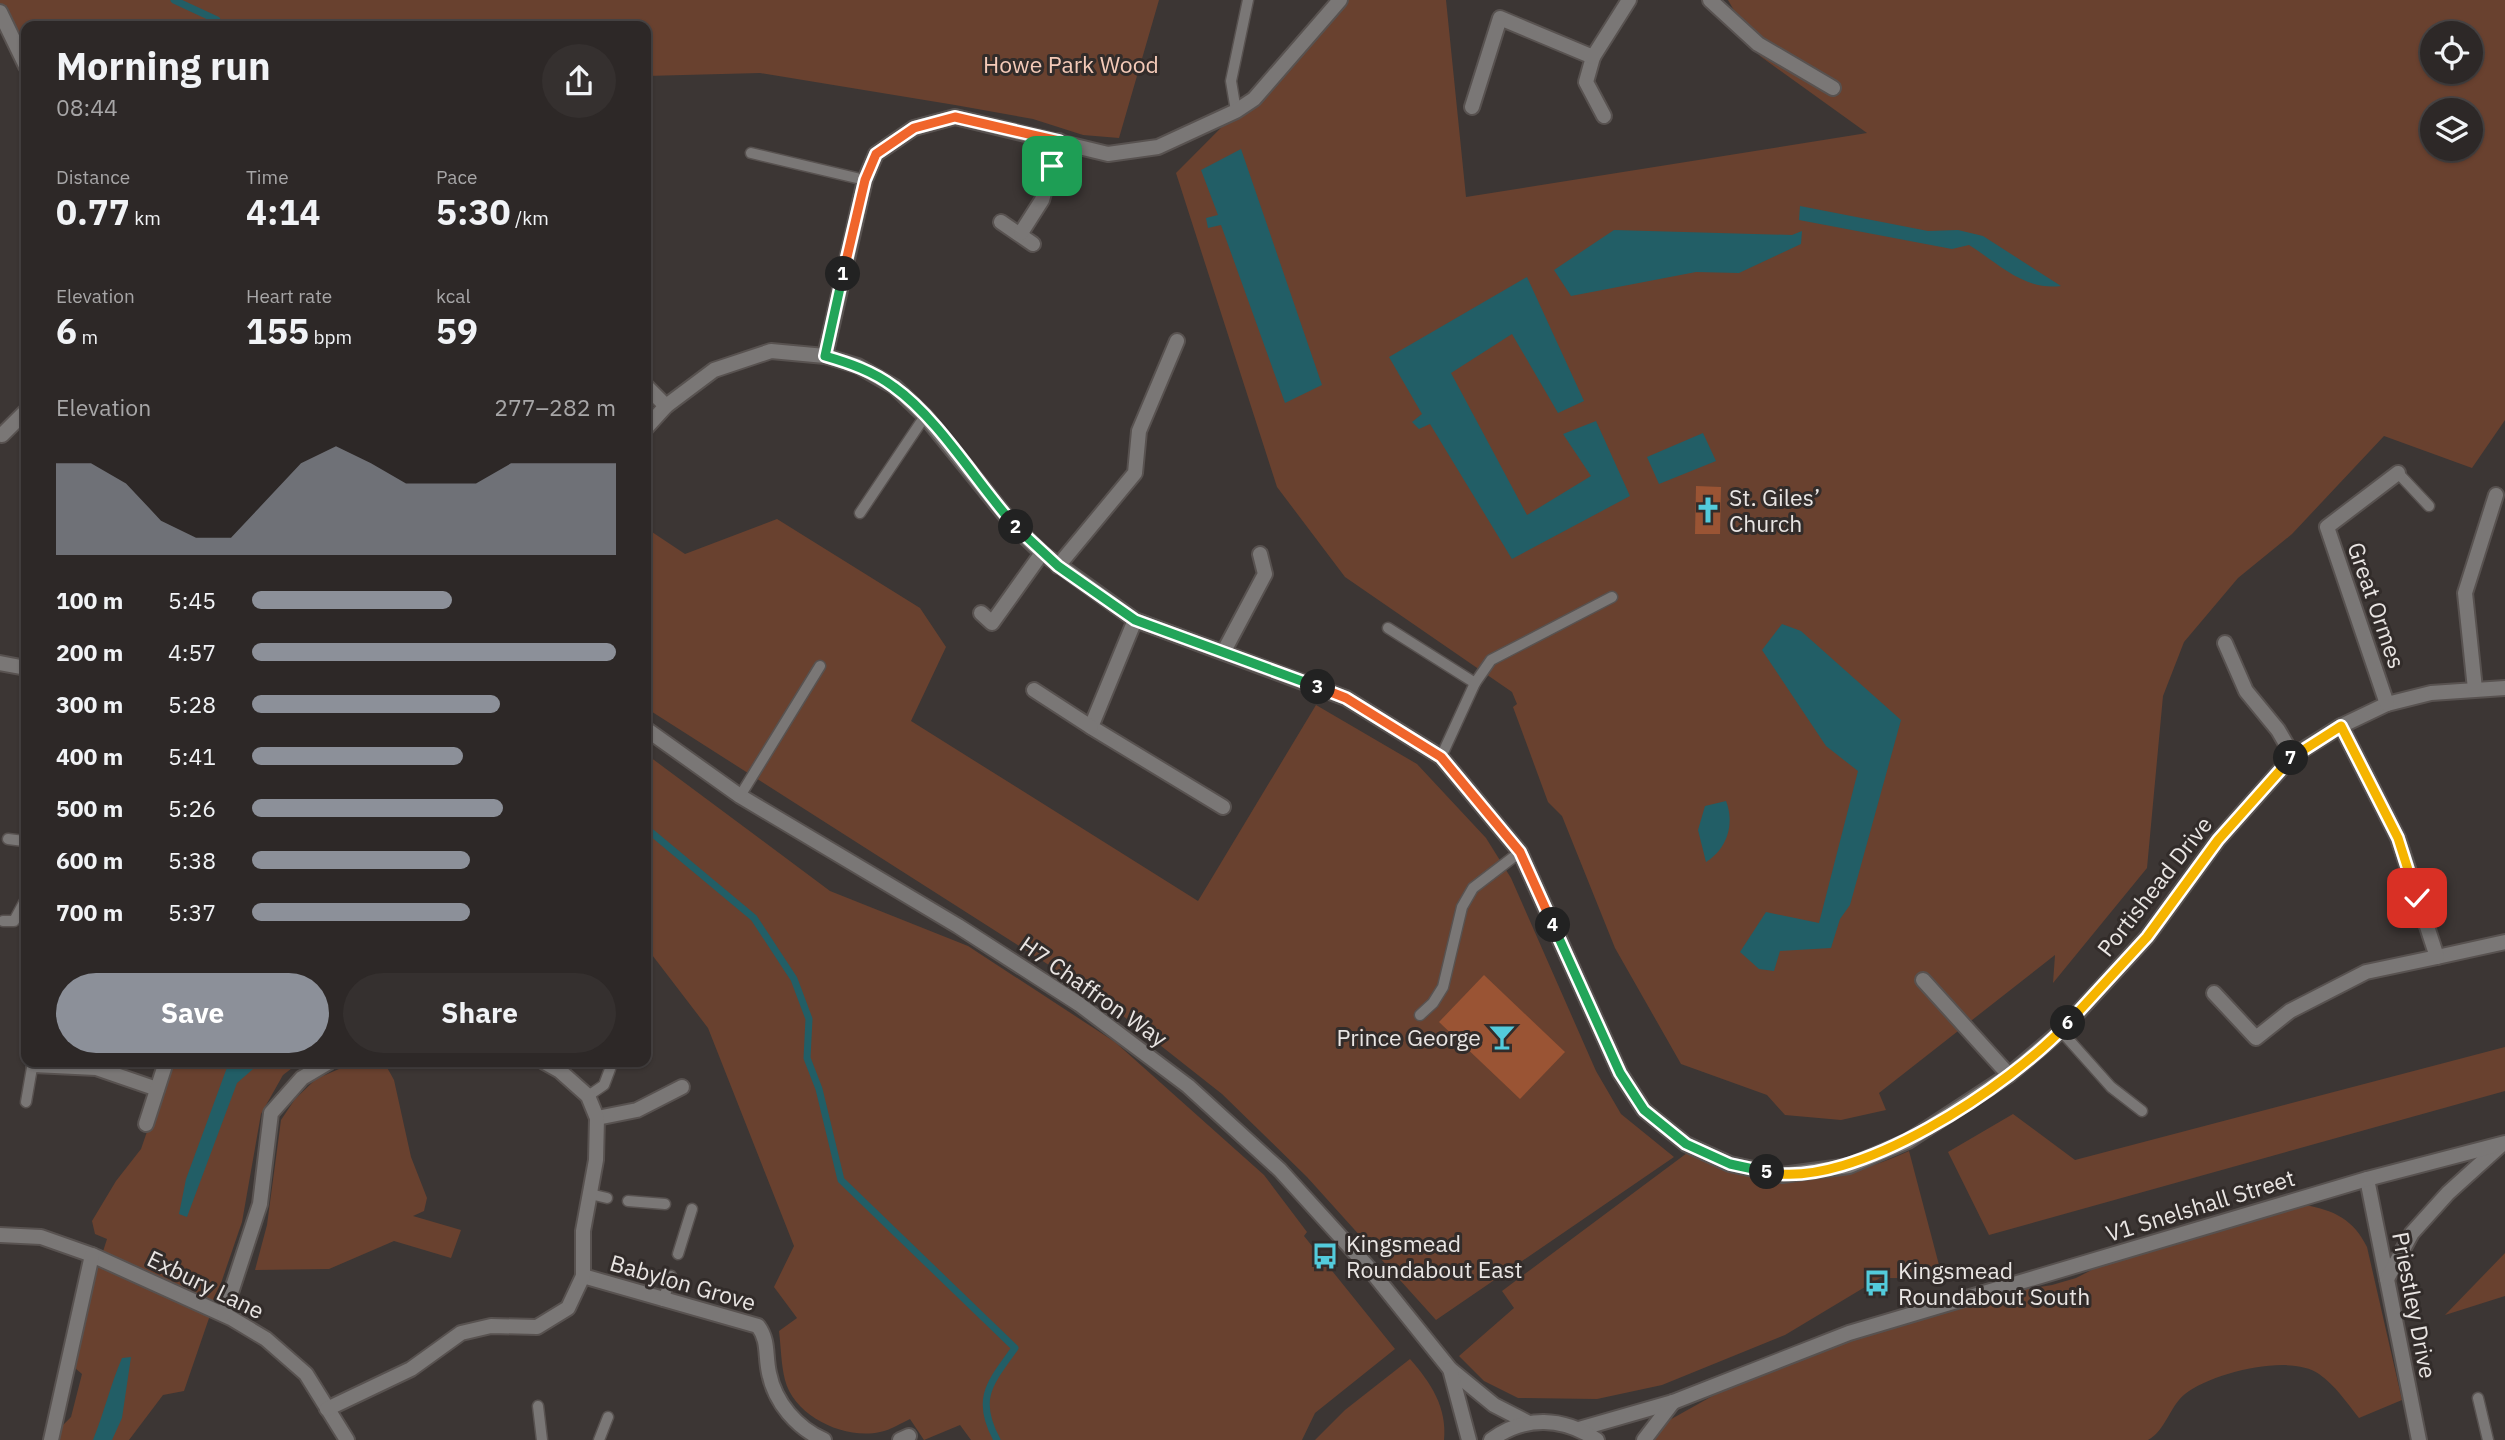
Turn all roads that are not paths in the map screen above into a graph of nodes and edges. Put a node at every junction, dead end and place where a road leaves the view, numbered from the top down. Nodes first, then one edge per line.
1 (1248, 0) edge
2 (1340, 0) edge
3 (1629, 0) edge
4 (1710, 0) edge
5 (0, 12) edge
6 (21, 56) edge
7 (1593, 57) junction
8 (1833, 88) dead end
9 (1472, 107) dead end
10 (1236, 111) junction
11 (1604, 116) dead end
12 (1059, 141) junction
13 (751, 153) dead end
14 (865, 180) junction
15 (1001, 222) dead end
16 (1021, 233) junction
17 (1033, 244) dead end
18 (1178, 341) dead end
19 (825, 356) junction
20 (651, 391) edge
21 (666, 406) junction
22 (21, 416) edge
23 (925, 416) junction
24 (651, 422) edge
25 (1, 435) edge
26 (2398, 473) joint
27 (2496, 495) dead end
28 (2429, 506) dead end
29 (860, 513) dead end
30 (1042, 553) junction
31 (1259, 554) dead end
32 (1058, 566) junction
33 (1612, 597) dead end
34 (981, 613) dead end
35 (1135, 620) junction
36 (1388, 628) dead end
37 (2225, 643) dead end
38 (1224, 651) junction
39 (0, 663) edge
40 (820, 666) dead end
41 (21, 667) edge
42 (1475, 683) junction
43 (2505, 688) edge
44 (2475, 689) junction
45 (1034, 690) dead end
46 (2387, 704) junction
47 (2341, 726) junction
48 (1091, 727) junction
49 (651, 733) edge
50 (2293, 756) junction
51 (1441, 757) junction
52 (740, 796) junction
53 (1223, 807) dead end
54 (8, 839) dead end
55 (21, 841) edge
56 (1520, 852) junction
57 (21, 909) edge
58 (3, 920) dead end
59 (2505, 942) edge
60 (2437, 957) junction
61 (1923, 980) dead end
62 (2214, 993) dead end
63 (1420, 1016) dead end
64 (2061, 1031) junction
65 (32, 1067) edge
66 (80, 1067) edge
67 (164, 1067) edge
68 (320, 1067) edge
69 (553, 1067) edge
70 (610, 1069) dead end
71 (2009, 1075) junction
72 (682, 1087) dead end
73 (157, 1089) junction
74 (587, 1096) junction
75 (26, 1102) dead end
76 (2142, 1111) dead end
77 (597, 1118) junction
78 (146, 1124) dead end
79 (2504, 1143) edge
80 (2367, 1179) junction
81 (590, 1194) junction
82 (607, 1198) dead end
83 (628, 1201) dead end
84 (665, 1204) dead end
85 (692, 1209) dead end
86 (0, 1235) edge
87 (678, 1254) dead end
88 (92, 1255) junction
89 (583, 1276) junction
90 (671, 1276) dead end
91 (2387, 1279) junction
92 (663, 1301) junction
93 (224, 1314) junction
94 (1451, 1369) junction
95 (2478, 1398) dead end
96 (1674, 1402) junction
97 (538, 1406) dead end
98 (327, 1409) junction
99 (608, 1418) dead end
100 (1527, 1422) junction
101 (1579, 1429) junction
102 (51, 1440) edge
103 (347, 1440) edge
104 (542, 1440) edge
105 (599, 1440) edge
106 (824, 1440) edge
107 (1469, 1440) edge
108 (1491, 1440) edge
109 (1597, 1440) edge
110 (1644, 1440) edge
111 (2419, 1440) edge
112 (2488, 1440) edge

1 - 10 lane
2 - 10 street
3 - 7 street
4 - 8 street
5 - 6 street
7 - 9 street
7 - 11 street
10 - 12 street
12 - 14 street
12 - 16 street
13 - 14 lane
14 - 19 street
15 - 16 street
16 - 17 street
18 - 32 street
19 - 21 street, Portishead Drive
19 - 23 street, Portishead Drive
20 - 21 street
21 - 24 street, Portishead Drive
22 - 25 street
23 - 29 lane
23 - 30 street, Portishead Drive
26 - 28 lane
26 - 46 street, Great Ormes
27 - 44 street
30 - 32 street, Portishead Drive
30 - 34 street
31 - 38 street
32 - 35 street, Portishead Drive
33 - 42 lane
35 - 38 street, Portishead Drive
35 - 48 street
36 - 42 lane
37 - 50 street
38 - 51 street, Portishead Drive
39 - 41 street
40 - 52 lane
42 - 51 lane
43 - 44 street, Portishead Drive
44 - 46 street, Portishead Drive
45 - 48 street
46 - 47 street, Portishead Drive
47 - 50 street, Portishead Drive
47 - 60 street
48 - 53 street
49 - 52 street, H7 Chaffron Way
50 - 64 street, Portishead Drive
51 - 56 street, Portishead Drive
52 - 94 street, H7 Chaffron Way
54 - 55 lane
56 - 63 lane
56 - 71 street, Portishead Drive
57 - 58 lane
59 - 60 street
60 - 62 street
61 - 71 street
64 - 71 street, Portishead Drive
64 - 76 lane
65 - 75 lane
66 - 73 street
67 - 73 street
68 - 93 street
69 - 74 street
70 - 74 lane
72 - 77 street
73 - 78 street
74 - 77 street
77 - 81 street
79 - 80 street, V1 Snelshall Street
79 - 91 street
80 - 91 street, Priestley Drive
80 - 96 street, V1 Snelshall Street
81 - 82 lane
81 - 89 street
83 - 84 lane
85 - 87 lane
86 - 88 street, Exbury Lane
88 - 93 street, Exbury Lane
88 - 102 street
89 - 92 street, Babylon Grove
89 - 98 street
90 - 92 lane
91 - 111 street, Priestley Drive
92 - 106 street, Babylon Grove
93 - 98 street, Exbury Lane
94 - 100 street, H7 Chaffron Way
94 - 107 street, H7 Chaffron Way
95 - 112 lane
96 - 101 street, V1 Snelshall Street
96 - 110 street
97 - 104 lane
98 - 103 street, Exbury Lane
99 - 105 lane
100 - 101 street
100 - 108 street
101 - 109 street

